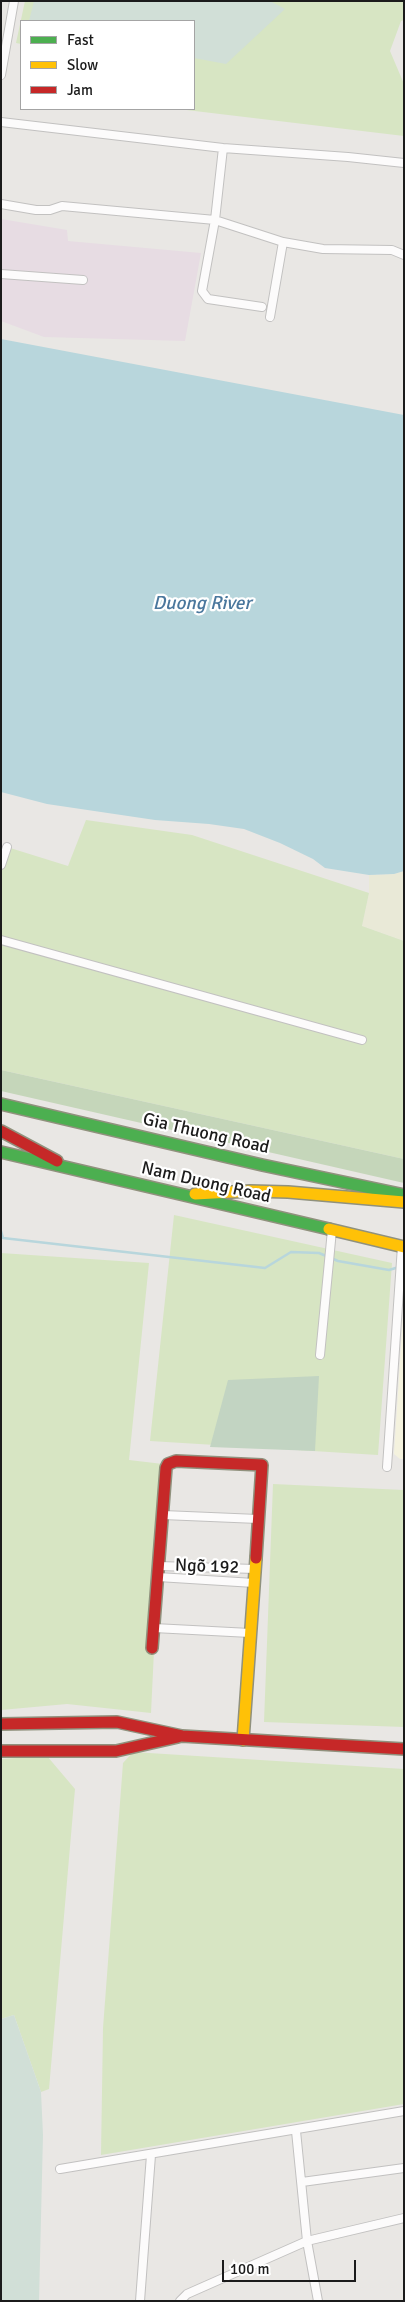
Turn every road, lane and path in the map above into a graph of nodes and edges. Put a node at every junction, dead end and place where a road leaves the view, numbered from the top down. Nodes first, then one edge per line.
1 (14, 1) edge
2 (1, 75) edge
3 (1, 122) edge
4 (223, 148) junction
5 (404, 163) edge
6 (1, 204) edge
7 (215, 220) junction
8 (283, 242) junction
9 (404, 255) edge
10 (1, 274) edge
11 (83, 280) dead end
12 (262, 307) dead end
13 (270, 317) dead end
14 (7, 847) dead end
15 (1, 865) edge
16 (1, 940) edge
17 (362, 1040) dead end
18 (1, 1104) edge
19 (1, 1131) edge
20 (1, 1152) edge
21 (69, 1168) junction
22 (181, 1195) junction
23 (404, 1195) edge
24 (404, 1202) edge
25 (332, 1230) junction
26 (403, 1246) edge
27 (320, 1355) dead end
28 (387, 1467) dead end
29 (163, 1515) junction
30 (258, 1519) junction
31 (255, 1569) junction
32 (159, 1571) junction
33 (254, 1583) junction
34 (154, 1628) junction
35 (250, 1633) junction
36 (152, 1648) dead end
37 (1, 1724) edge
38 (182, 1736) junction
39 (243, 1740) junction
40 (404, 1749) edge
41 (1, 1752) edge
42 (404, 2111) edge
43 (296, 2131) junction
44 (151, 2155) junction
45 (404, 2168) edge
46 (60, 2170) dead end
47 (302, 2182) junction
48 (404, 2218) edge
49 (307, 2241) junction
50 (140, 2301) edge
51 (180, 2301) edge
52 (318, 2301) edge

1 - 2 street
3 - 4 street
4 - 5 street
4 - 7 street
6 - 7 street
7 - 8 street
7 - 12 street
8 - 9 street
8 - 13 street
10 - 11 street
14 - 15 street
16 - 17 street
18 - 23 main road, Gia Thuong Road
19 - 21 main road
20 - 21 main road, Nam Duong Road
21 - 22 main road, Nam Duong Road
22 - 24 main road
22 - 25 main road, Nam Duong Road
25 - 26 main road, Nam Duong Road
25 - 27 street
26 - 28 street
29 - 30 street
29 - 30 main road
29 - 32 main road
30 - 31 main road
31 - 32 street, Ngõ 192
31 - 33 main road
32 - 33 street
32 - 34 main road
33 - 35 main road
34 - 35 street
34 - 36 main road
35 - 39 main road
37 - 38 main road
38 - 39 main road
38 - 41 main road
39 - 40 main road
42 - 43 street
43 - 44 street
43 - 47 street
44 - 46 street
44 - 50 street
45 - 47 street
47 - 49 street
48 - 49 street
49 - 51 street
49 - 52 street

